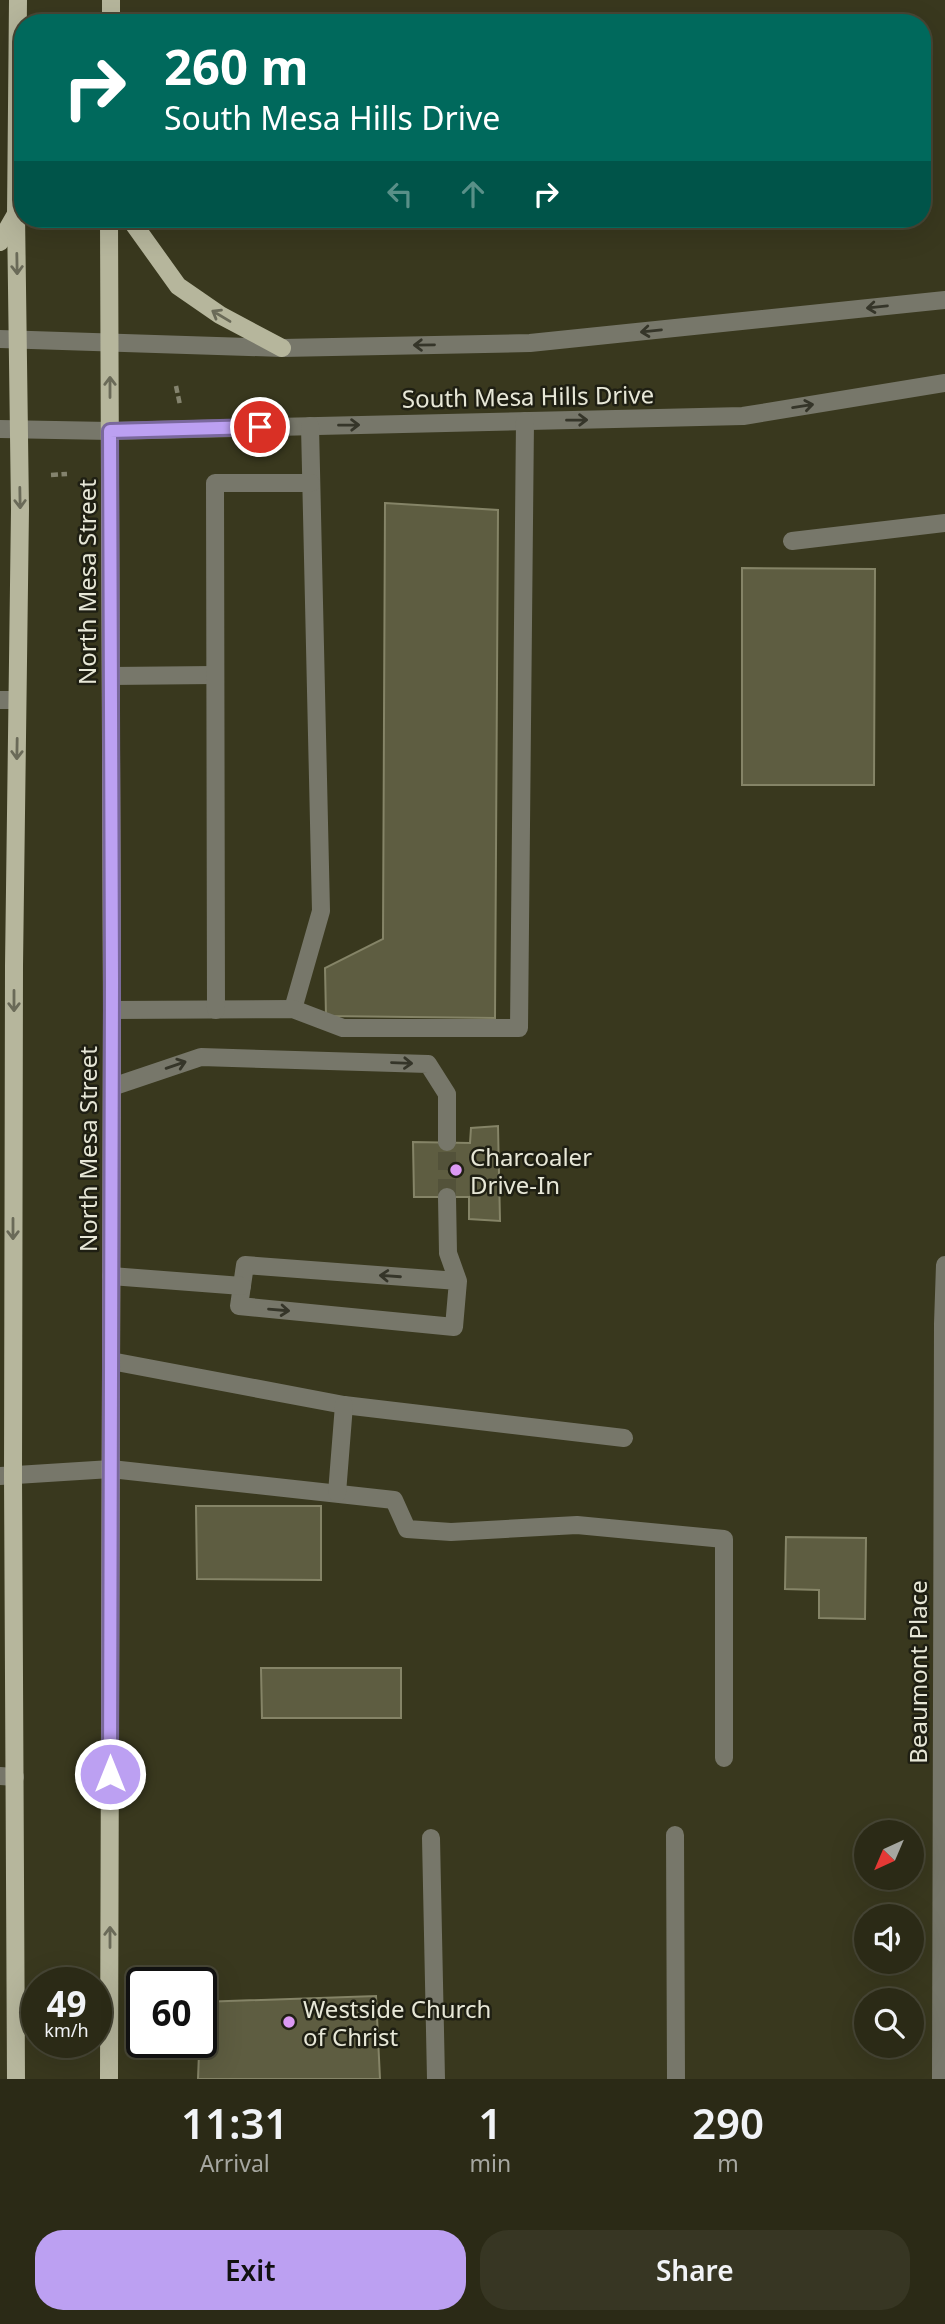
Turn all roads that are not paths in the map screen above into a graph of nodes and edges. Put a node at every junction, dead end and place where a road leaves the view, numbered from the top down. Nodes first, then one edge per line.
1 (14, 218) edge
2 (16, 228) edge
3 (108, 228) edge
4 (136, 228) edge
5 (0, 242) edge
6 (945, 300) edge
7 (0, 339) edge
8 (19, 340) junction
9 (109, 344) junction
10 (282, 348) junction
11 (945, 383) edge
12 (525, 421) junction
13 (310, 426) junction
14 (0, 429) edge
15 (20, 429) junction
16 (110, 431) junction
17 (311, 483) junction
18 (945, 523) edge
19 (792, 541) dead end
20 (215, 675) junction
21 (111, 677) junction
22 (9, 700) edge
23 (7, 966) edge
24 (293, 1009) junction
25 (112, 1010) junction
26 (216, 1010) junction
27 (111, 1087) junction
28 (447, 1142) tunnel mouth
29 (447, 1197) tunnel mouth
30 (945, 1265) edge
31 (111, 1276) junction
32 (458, 1281) junction
33 (242, 1286) junction
34 (944, 1324) edge
35 (111, 1362) junction
36 (344, 1405) junction
37 (624, 1438) dead end
38 (111, 1469) junction
39 (6, 1476) edge
40 (337, 1493) junction
41 (724, 1758) dead end
42 (7, 1777) edge
43 (675, 1835) dead end
44 (431, 1838) dead end
45 (16, 2079) edge
46 (109, 2079) edge
47 (436, 2079) edge
48 (676, 2079) edge
49 (941, 2079) edge

1 - 5 main road
2 -> 8 main road
3 - 9 main road, North Mesa Street
10 -> 4 main road
6 -> 10 street
7 - 8 street
8 - 9 street
8 - 15 main road
9 - 10 street
16 -> 9 main road, North Mesa Street
12 -> 11 street, South Mesa Hills Drive
13 -> 12 street, South Mesa Hills Drive
12 - 24 street
13 - 16 street, South Mesa Hills Drive
13 - 17 street
14 - 15 street, South Mesa Hills Drive
15 - 16 street, South Mesa Hills Drive
15 -> 22 main road
16 - 21 main road, North Mesa Street
17 - 20 street
17 - 24 street
18 - 19 street
20 - 21 street
20 - 26 street
21 - 25 main road, North Mesa Street
22 -> 23 main road
23 -> 39 main road
24 - 26 street
25 - 26 street
25 - 27 main road, North Mesa Street
27 -> 28 street
27 - 31 main road, North Mesa Street
29 - 32 street
30 - 34 street, Beaumont Place
31 - 33 street
31 - 35 main road, North Mesa Street
32 -> 33 street
33 -> 32 street
34 - 49 street, Beaumont Place
35 - 36 street
35 - 38 main road, North Mesa Street
36 - 37 street
36 - 40 street
38 - 39 street
38 - 40 street
46 -> 38 main road, North Mesa Street
39 - 42 main road
40 - 41 street
42 - 45 main road
43 - 48 street
44 - 47 street

